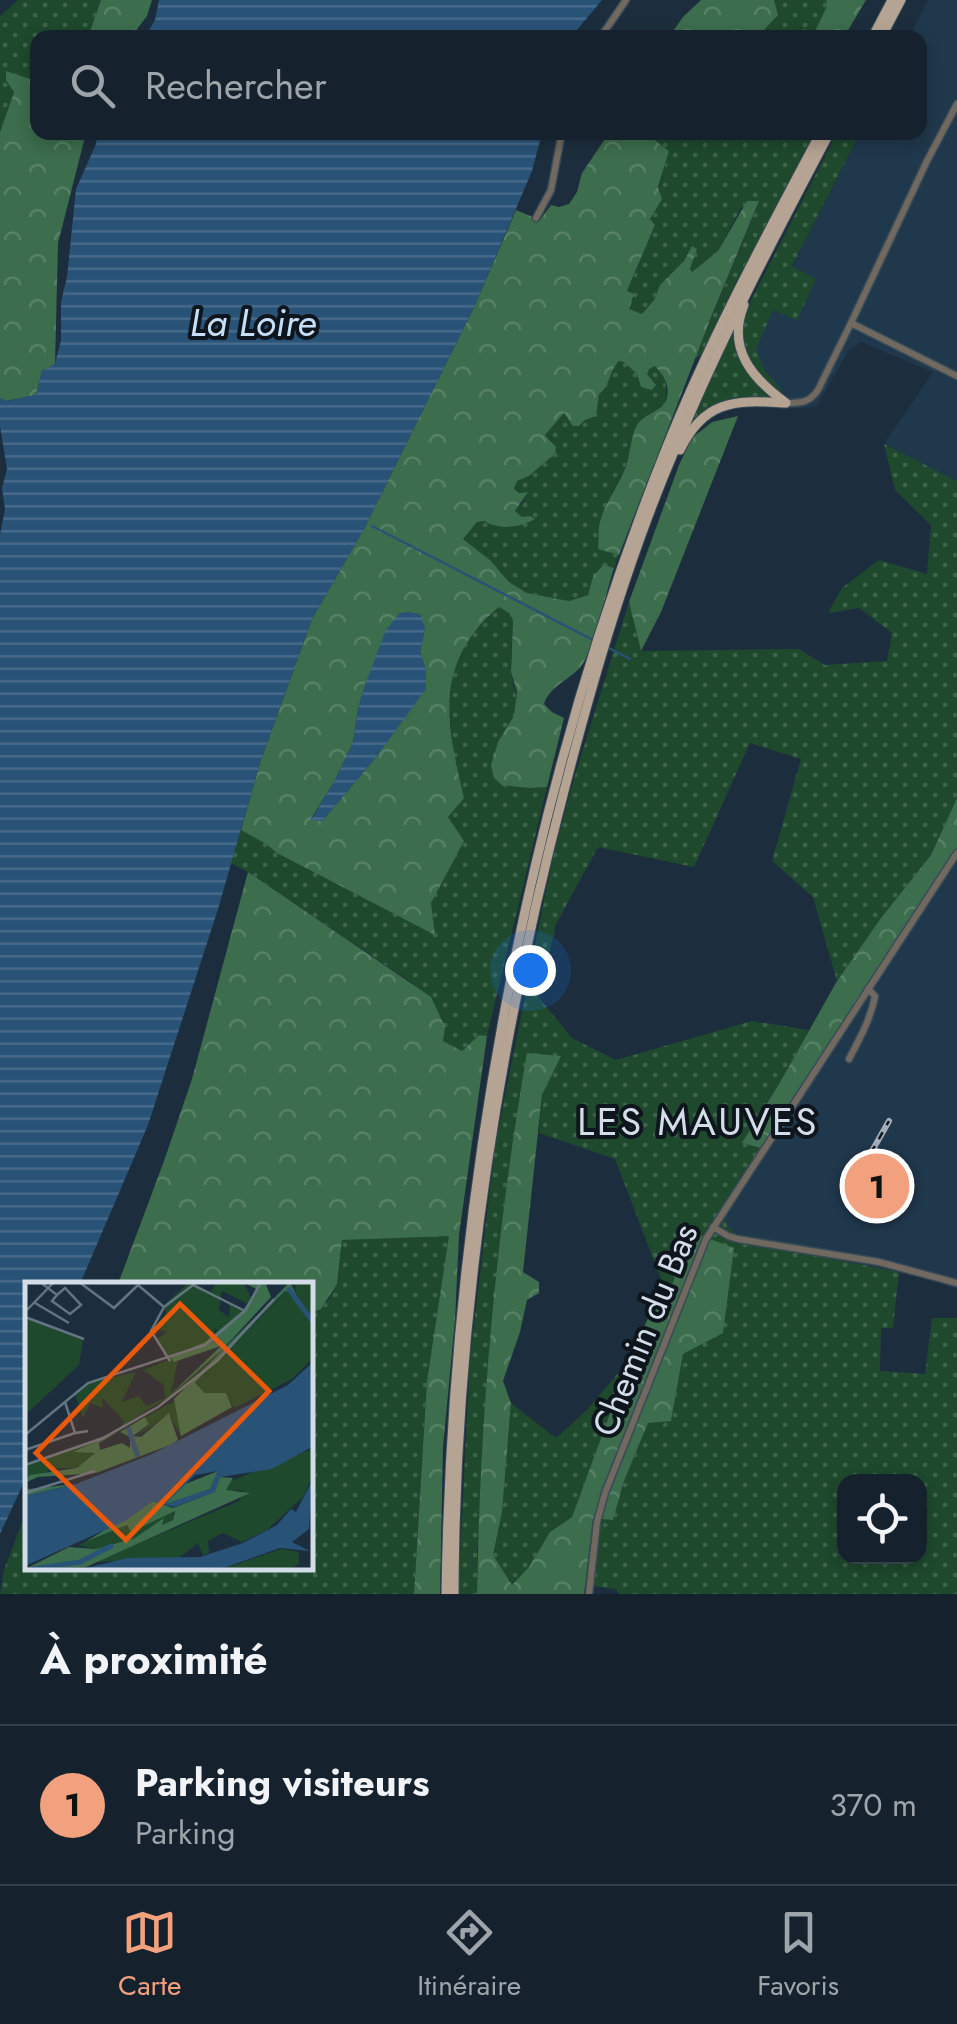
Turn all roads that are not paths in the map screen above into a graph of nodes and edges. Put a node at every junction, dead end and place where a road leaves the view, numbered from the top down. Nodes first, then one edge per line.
1 (626, 0) edge
2 (892, 0) edge
3 (901, 0) edge
4 (605, 30) edge
5 (876, 30) edge
6 (885, 30) edge
7 (957, 104) edge
8 (560, 140) edge
9 (818, 140) edge
10 (828, 140) edge
11 (828, 140) edge
12 (536, 218) dead end
13 (850, 323) junction
14 (957, 376) edge
15 (786, 403) junction
16 (629, 573) junction
17 (957, 852) edge
18 (868, 989) junction
19 (849, 1058) dead end
20 (713, 1228) junction
21 (957, 1283) edge
22 (446, 1594) edge
23 (454, 1594) edge
24 (589, 1594) edge

1 - 4 street
2 - 5 main road
3 - 6 main road
7 - 13 street
8 - 12 street
9 - 22 main road
10 - 15 main road
11 - 16 main road
13 - 14 street
13 - 15 street
15 - 16 main road
16 - 23 main road
17 - 18 street, Chemin du Bas
18 - 19 street
18 - 20 street, Chemin du Bas
20 - 21 street
20 - 24 street, Chemin du Bas

